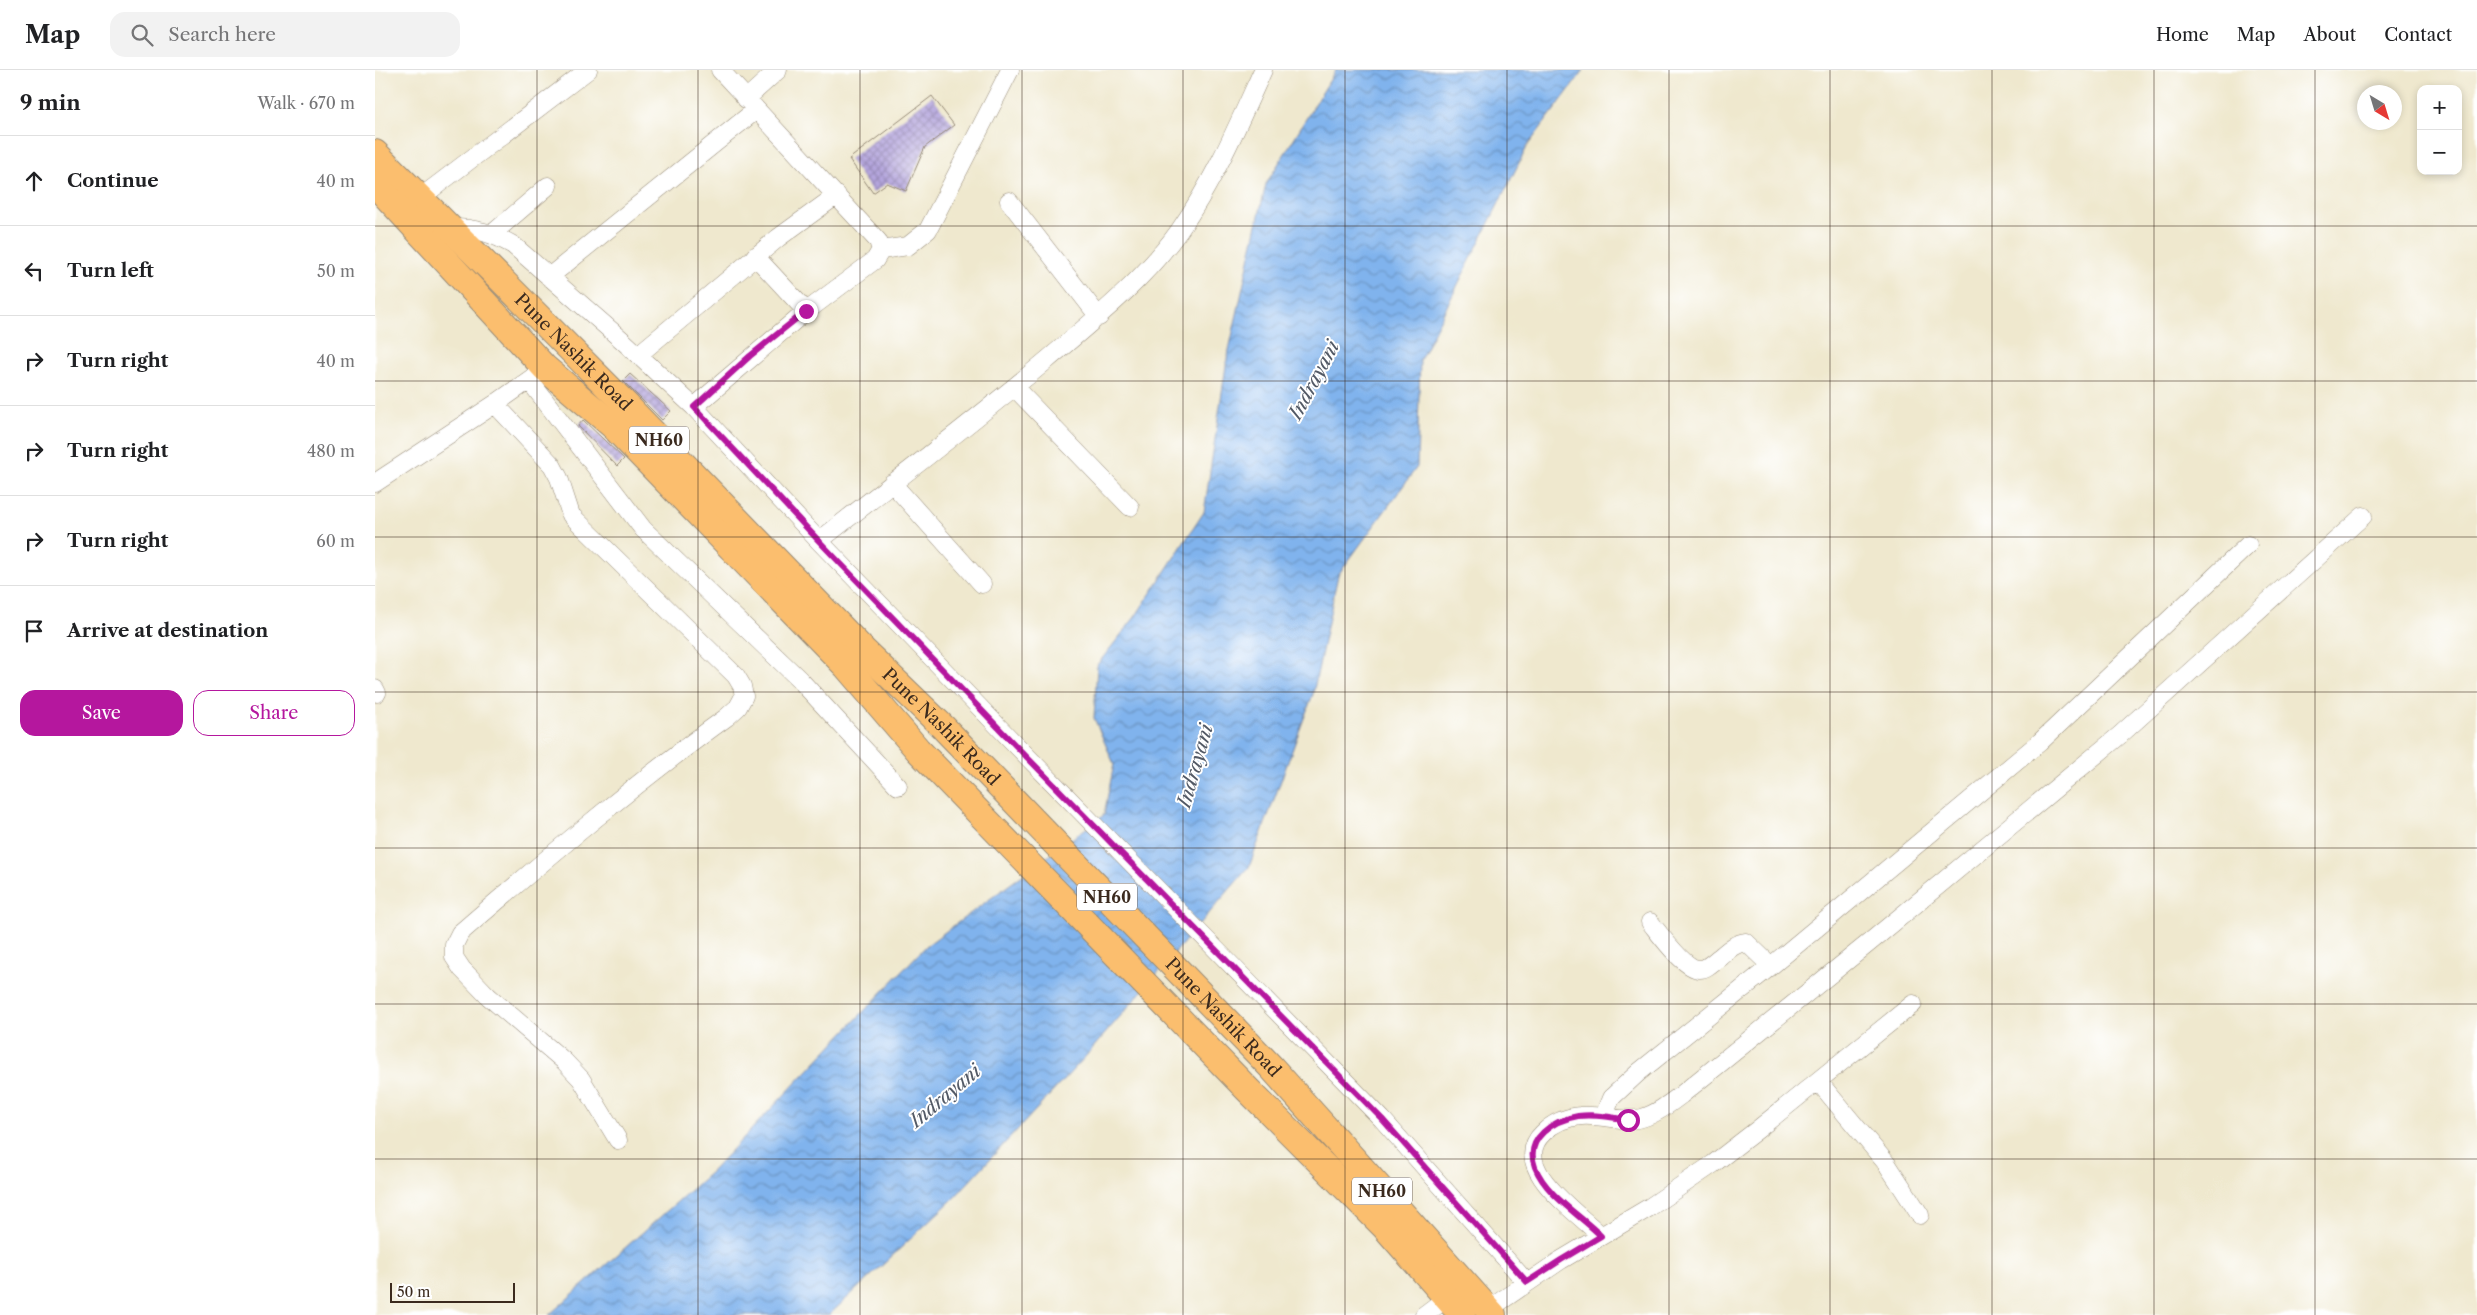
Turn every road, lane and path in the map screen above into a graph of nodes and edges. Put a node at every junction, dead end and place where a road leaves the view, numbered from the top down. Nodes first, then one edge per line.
1 (589, 70) edge
2 (720, 70) edge
3 (778, 70) edge
4 (1010, 70) edge
5 (1263, 70) edge
6 (751, 104) junction
7 (375, 153) edge
8 (375, 184) edge
9 (548, 186) dead end
10 (837, 195) junction
11 (420, 198) junction
12 (1009, 201) dead end
13 (452, 228) junction
14 (492, 234) junction
15 (881, 250) junction
16 (755, 256) junction
17 (549, 277) junction
18 (806, 311) junction
19 (1099, 317) junction
20 (569, 347) junction
21 (638, 355) junction
22 (537, 374) junction
23 (1014, 388) junction
24 (495, 404) junction
25 (694, 407) junction
26 (375, 483) edge
27 (892, 483) junction
28 (1130, 507) dead end
29 (2363, 516) dead end
30 (819, 541) junction
31 (2248, 545) dead end
32 (982, 584) dead end
33 (899, 786) dead end
34 (1650, 922) dead end
35 (1771, 966) junction
36 (1913, 1004) dead end
37 (1818, 1081) junction
38 (1609, 1116) junction
39 (618, 1140) dead end
40 (1920, 1215) dead end
41 (1601, 1236) junction
42 (1527, 1282) junction
43 (1455, 1306) edge
44 (1491, 1312) edge
45 (1424, 1315) edge

1 - 11 street
2 - 6 street
3 - 6 street
4 - 15 street
5 - 19 street
6 - 10 street
6 - 17 street
7 - 11 highway, Pune Nashik Road / NH60
8 - 22 highway, Pune Nashik Road / NH60
9 - 14 street
10 - 15 street
10 - 16 street
11 - 13 highway, Pune Nashik Road / NH60
12 - 19 street
13 - 14 street
13 - 20 highway, Pune Nashik Road / NH60
14 - 17 street
15 - 18 street
16 - 18 street
16 - 21 street
17 - 21 street
18 - 25 street
19 - 23 street
20 - 22 highway
20 - 44 highway, Pune Nashik Road / NH60
21 - 25 street
22 - 24 street
22 - 33 street
22 - 43 highway, Pune Nashik Road / NH60
23 - 27 street
23 - 28 street
24 - 26 street
24 - 39 street
25 - 30 street
27 - 30 street
27 - 32 street
29 - 38 street
30 - 42 street
31 - 35 street
34 - 35 street
35 - 38 street
36 - 37 street
37 - 40 street
37 - 41 street
38 - 41 street
41 - 42 street
42 - 44 street
43 - 45 street

